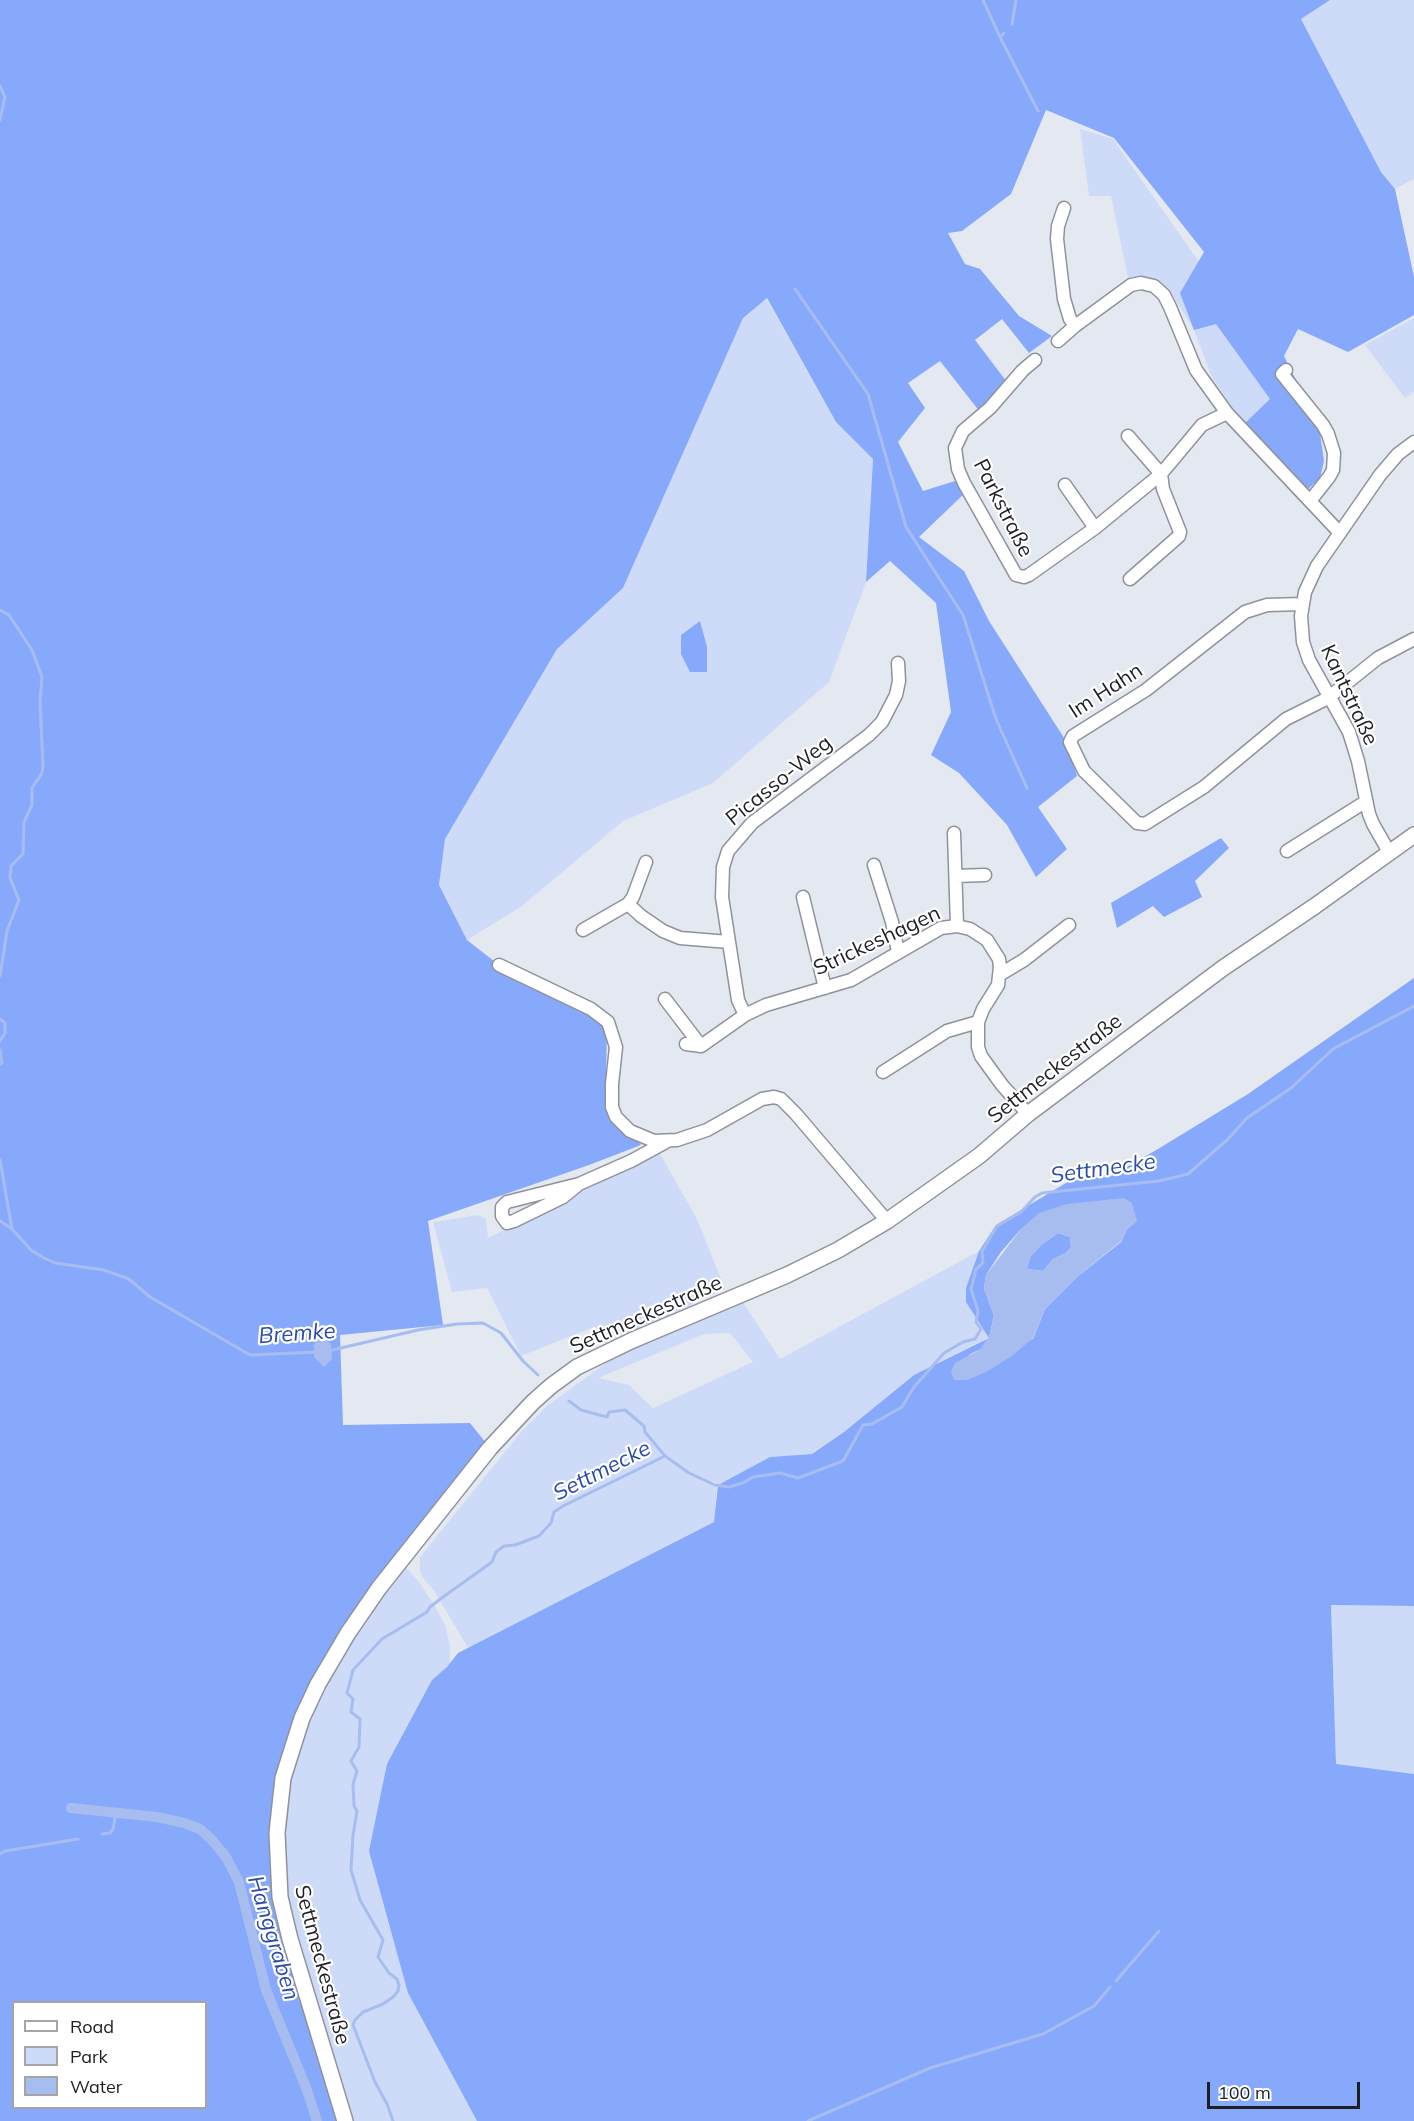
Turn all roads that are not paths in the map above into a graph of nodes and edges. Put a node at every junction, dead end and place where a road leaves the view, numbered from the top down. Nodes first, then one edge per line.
1 (1064, 208) dead end
2 (1075, 326) junction
3 (1058, 340) dead end
4 (1035, 360) dead end
5 (1286, 370) dead end
6 (1227, 413) junction
7 (1128, 436) dead end
8 (1414, 442) edge
9 (1161, 474) junction
10 (1065, 485) dead end
11 (1310, 501) junction
12 (1095, 528) junction
13 (1340, 533) junction
14 (1130, 579) dead end
15 (1302, 604) junction
16 (1414, 639) edge
17 (898, 663) dead end
18 (1329, 698) junction
19 (1365, 802) junction
20 (954, 833) dead end
21 (1414, 835) edge
22 (1287, 851) dead end
23 (1389, 852) junction
24 (646, 862) dead end
25 (874, 865) dead end
26 (985, 875) dead end
27 (956, 876) junction
28 (802, 897) dead end
29 (628, 904) junction
30 (1069, 925) dead end
31 (957, 926) junction
32 (583, 930) dead end
33 (729, 942) junction
34 (898, 952) junction
35 (499, 965) dead end
36 (999, 975) junction
37 (825, 988) junction
38 (664, 999) dead end
39 (745, 1015) junction
40 (978, 1022) junction
41 (686, 1044) dead end
42 (701, 1046) junction
43 (883, 1072) dead end
44 (1029, 1114) junction
45 (667, 1142) junction
46 (579, 1184) junction
47 (887, 1221) junction
48 (345, 2121) edge

1 - 2 street
2 - 3 street
2 - 6 street
4 - 12 street, Parkstraße
5 - 11 street
6 - 9 street, Parkstraße
6 - 11 street
7 - 9 street
8 - 13 street, Kantstraße
9 - 12 street, Parkstraße
9 - 14 street
10 - 12 street
11 - 13 street
13 - 15 street, Kantstraße
15 - 18 street, Kantstraße
15 - 18 street, Im Hahn
16 - 18 street
17 - 33 street, Picasso-Weg
18 - 19 street, Kantstraße
19 - 22 street
19 - 23 street, Kantstraße
20 - 27 street
21 - 23 street, Settmeckestraße
23 - 44 street, Settmeckestraße
24 - 29 street
25 - 34 street
26 - 27 street
27 - 31 street
28 - 37 street
29 - 32 street
29 - 33 street
30 - 36 street
31 - 34 street, Strickeshagen
31 - 36 street, Strickeshagen
33 - 39 street, Picasso-Weg
34 - 37 street, Strickeshagen
35 - 45 street
36 - 40 street
37 - 39 street, Strickeshagen
38 - 42 street
39 - 42 street, Strickeshagen
40 - 43 street
40 - 44 street
41 - 42 street
44 - 47 street, Settmeckestraße
45 - 46 street
45 - 47 street
46 - 46 street
47 - 48 street, Settmeckestraße

